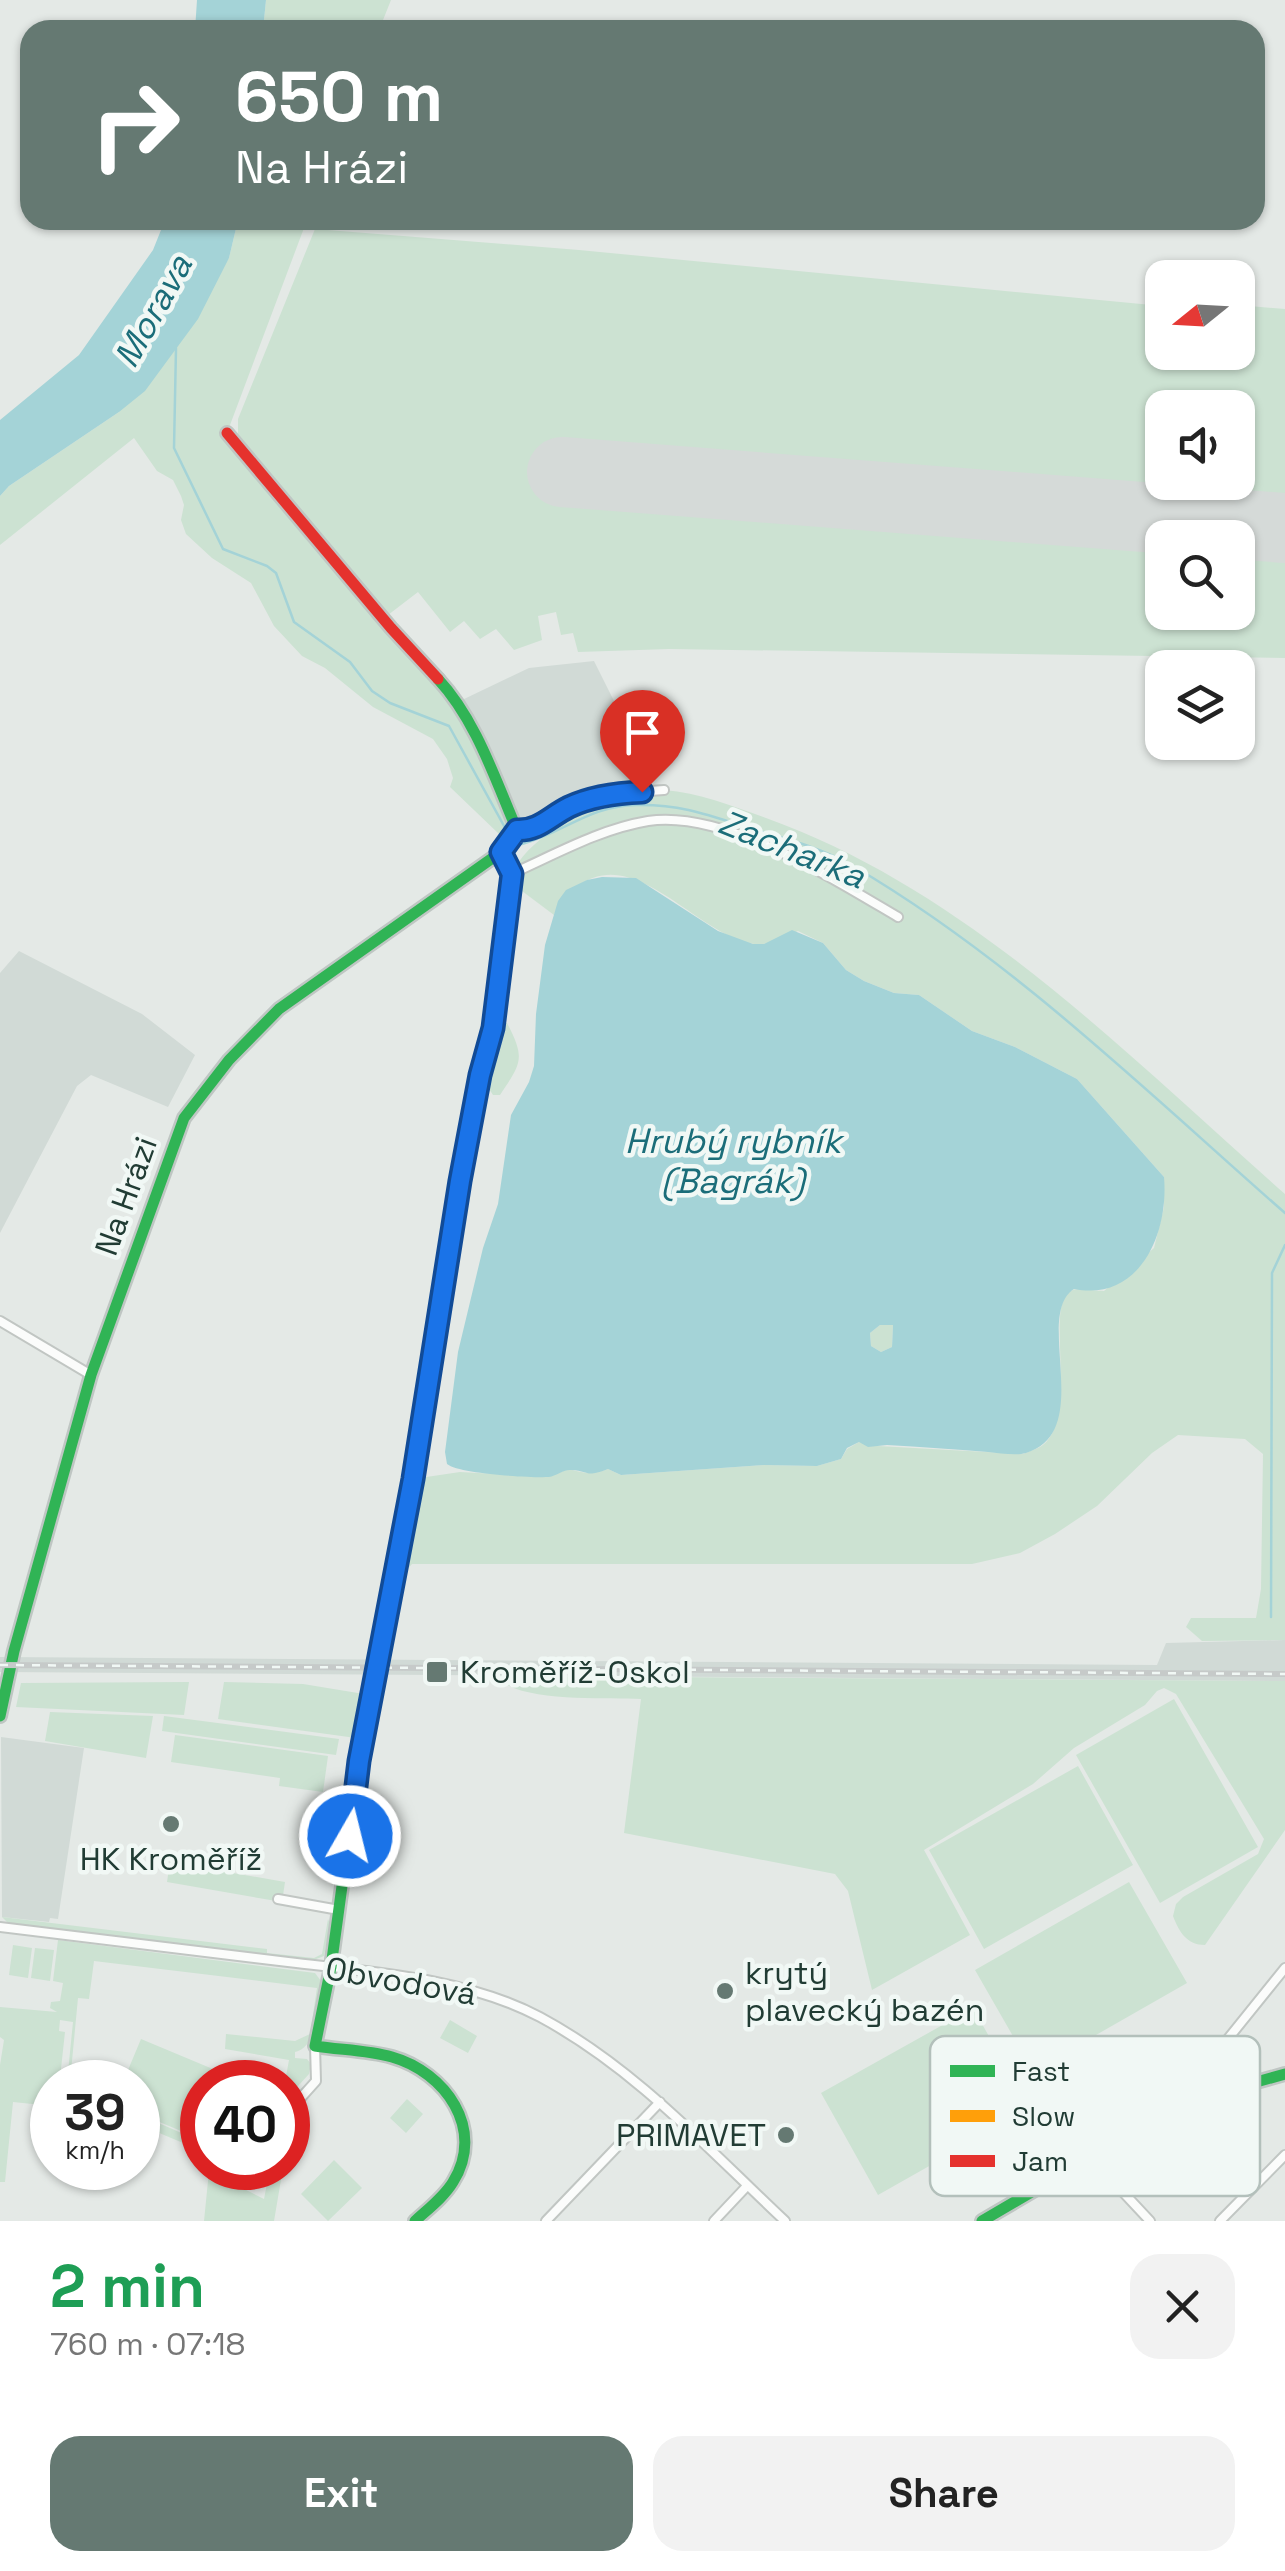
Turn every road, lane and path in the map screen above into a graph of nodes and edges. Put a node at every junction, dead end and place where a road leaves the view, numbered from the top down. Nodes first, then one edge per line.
1 (227, 433) dead end
2 (664, 790) dead end
3 (516, 832) junction
4 (503, 849) junction
5 (512, 874) junction
6 (898, 918) dead end
7 (0, 1321) edge
8 (91, 1374) junction
9 (0, 1716) edge
10 (278, 1899) dead end
11 (339, 1910) junction
12 (0, 1927) edge
13 (331, 1968) junction
14 (1285, 1968) edge
15 (1231, 2036) edge
16 (315, 2046) junction
17 (1285, 2074) edge
18 (1260, 2081) edge
19 (310, 2087) edge
20 (660, 2102) junction
21 (1285, 2155) edge
22 (1260, 2180) edge
23 (748, 2186) junction
24 (1026, 2196) edge
25 (1127, 2196) edge
26 (1245, 2196) edge
27 (415, 2221) edge
28 (546, 2221) edge
29 (714, 2221) edge
30 (785, 2221) edge
31 (982, 2221) edge
32 (1150, 2221) edge
33 (1220, 2221) edge

1 - 3 street
2 - 3 street
3 - 4 street, Na Hrázi
4 - 5 street
4 - 8 street, Na Hrázi
5 - 6 street
5 - 11 street
7 - 8 street
8 - 9 street, Na Hrázi
10 - 11 street
11 - 13 street
12 - 13 street, Obvodová
13 - 16 street
13 - 20 street, Obvodová
14 - 15 street
16 - 19 street
16 - 27 street
17 - 18 street
20 - 23 street, Obvodová
20 - 28 street
21 - 22 street
23 - 29 street
23 - 30 street, Obvodová
24 - 31 street
25 - 32 street
26 - 33 street

